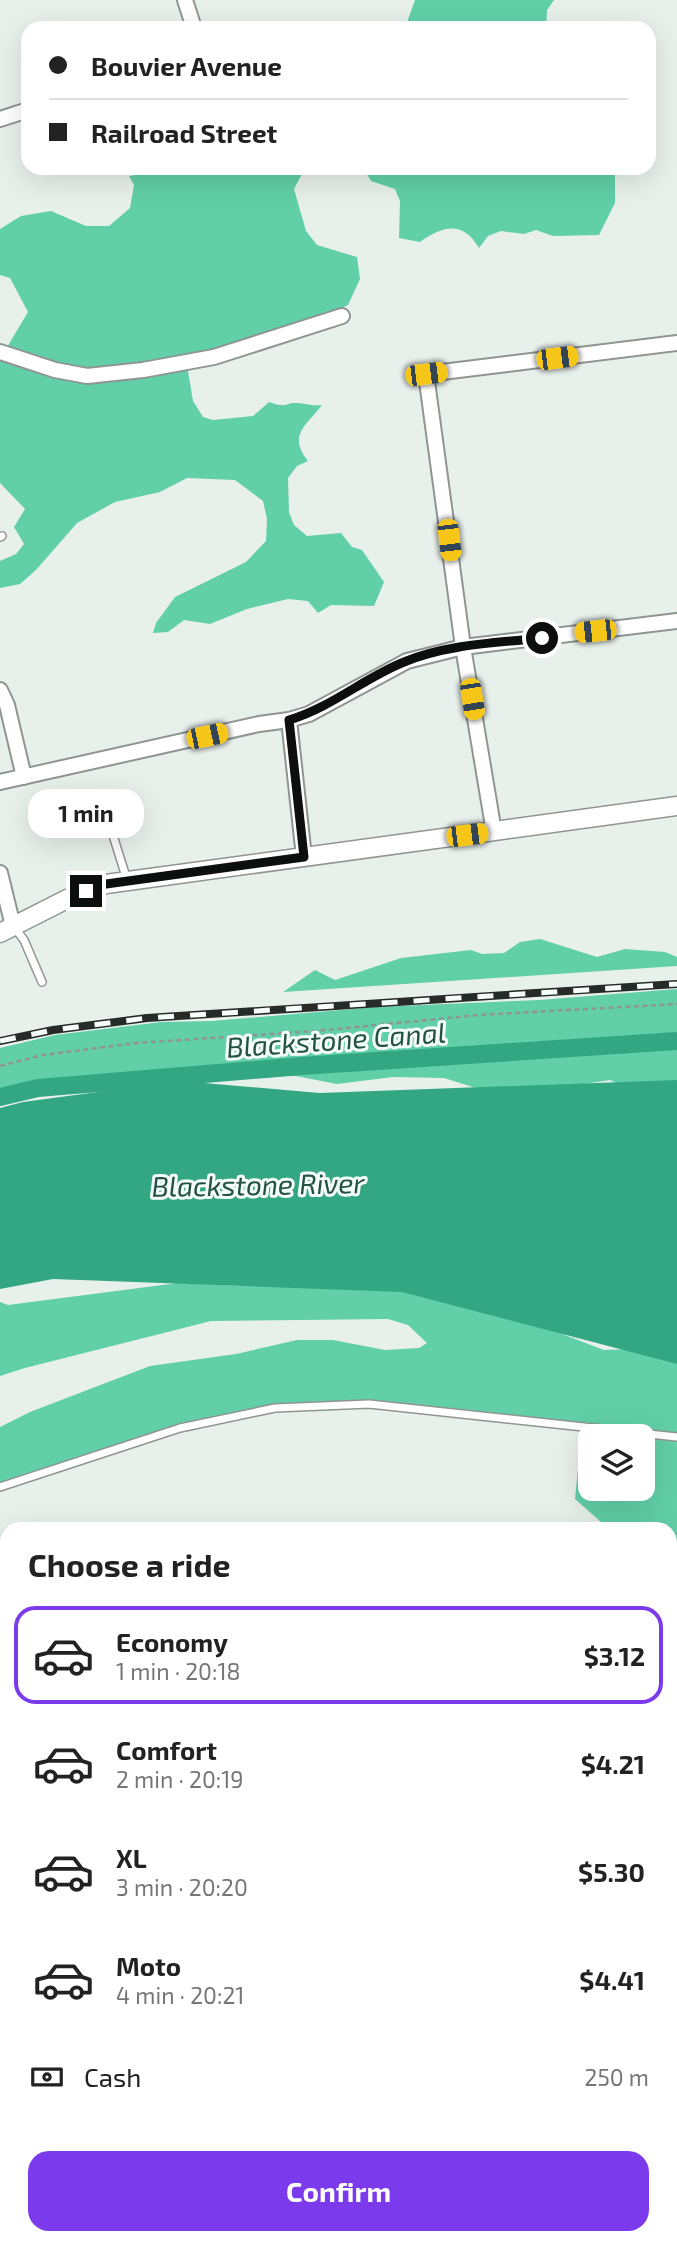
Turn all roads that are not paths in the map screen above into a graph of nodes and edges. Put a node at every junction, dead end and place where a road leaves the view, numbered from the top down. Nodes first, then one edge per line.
1 (185, 0) edge
2 (192, 21) edge
3 (21, 112) edge
4 (0, 119) edge
5 (342, 316) dead end
6 (677, 343) edge
7 (0, 352) edge
8 (677, 621) edge
9 (463, 647) junction
10 (0, 690) edge
11 (289, 720) junction
12 (24, 777) junction
13 (0, 782) edge
14 (101, 797) dead end
15 (677, 806) edge
16 (494, 832) junction
17 (304, 857) junction
18 (0, 873) edge
19 (127, 881) junction
20 (7, 930) edge
21 (42, 982) dead end
22 (677, 1437) edge
23 (0, 1487) edge

1 - 2 street
3 - 4 street
5 - 7 street
6 - 9 street
8 - 9 street
9 - 11 street
9 - 16 street
10 - 12 street
11 - 12 street
11 - 17 street
12 - 13 street
14 - 19 lane
15 - 16 street
16 - 17 street
17 - 19 street
18 - 20 street
19 - 20 street
20 - 21 lane
22 - 23 lane

